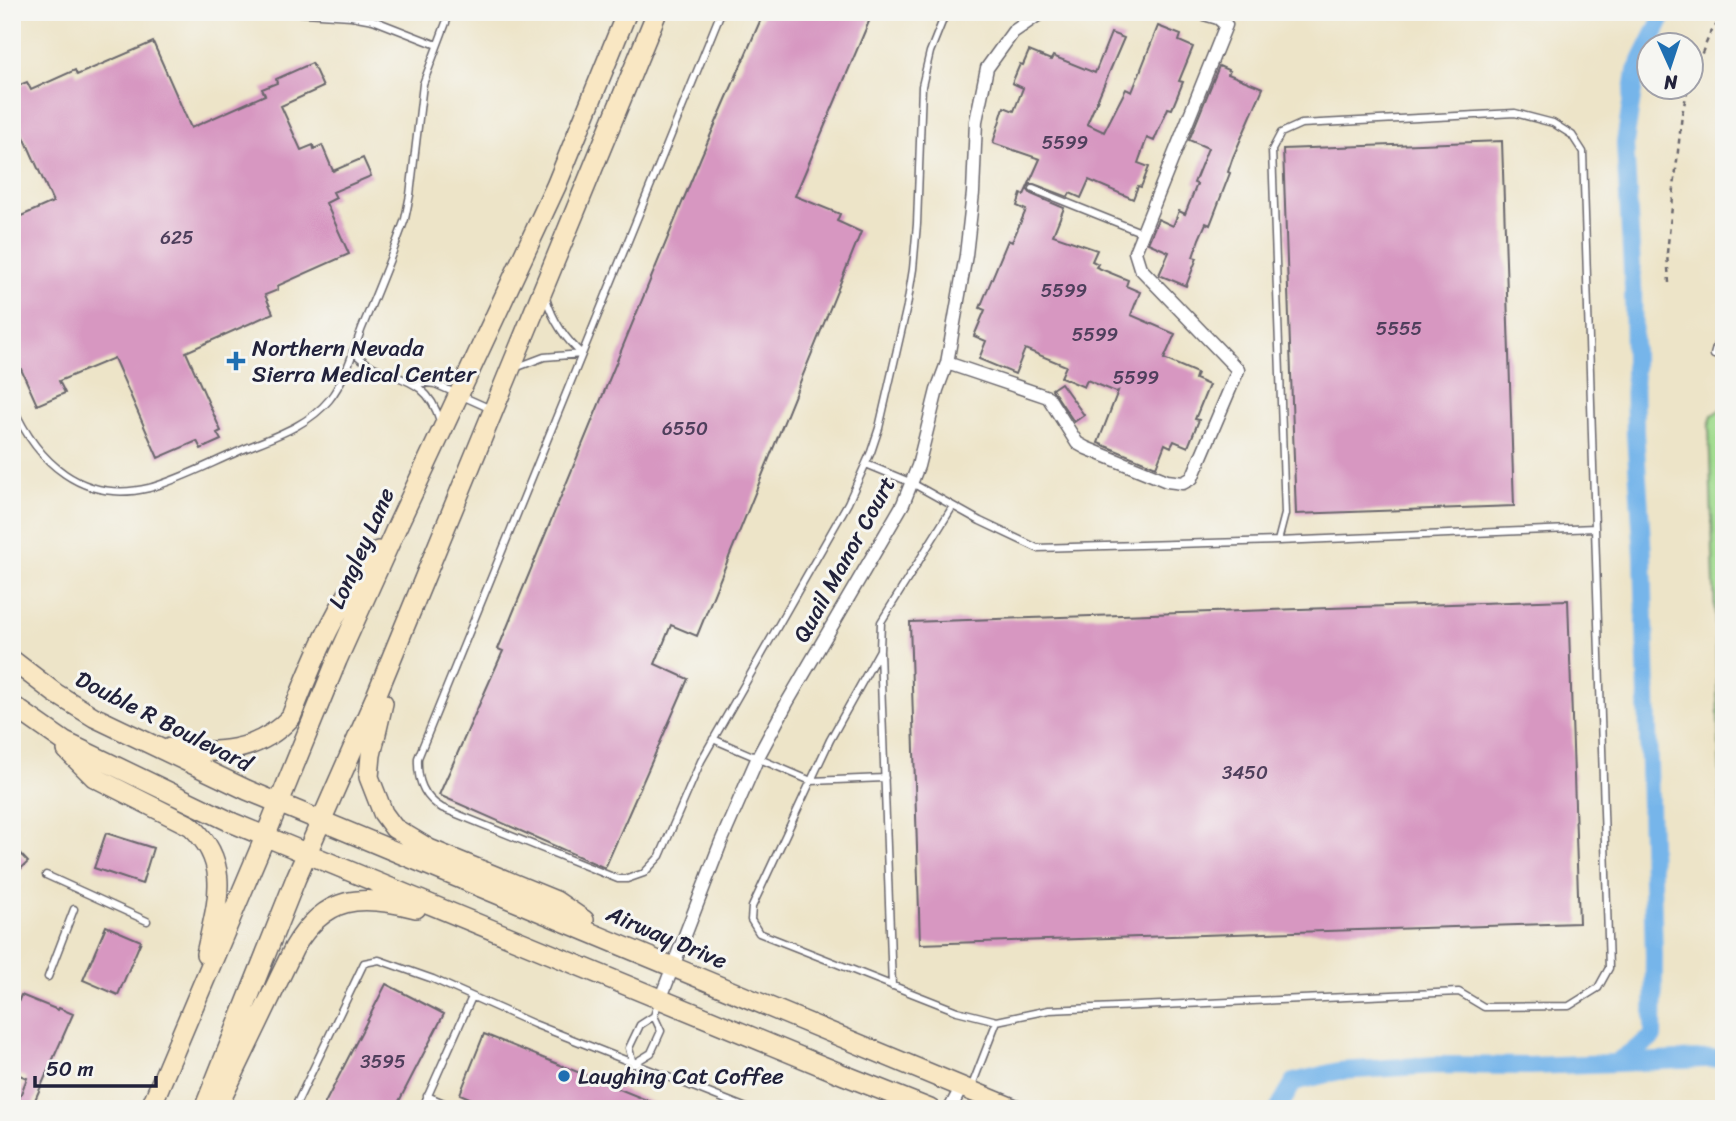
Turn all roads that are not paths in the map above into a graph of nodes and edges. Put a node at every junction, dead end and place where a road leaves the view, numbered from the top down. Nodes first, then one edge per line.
1 (290, 12) edge
2 (450, 12) edge
3 (627, 12) edge
4 (657, 12) edge
5 (721, 12) edge
6 (946, 12) edge
7 (1042, 12) edge
8 (1196, 12) edge
9 (1030, 16) edge
10 (437, 45) junction
11 (1034, 189) dead end
12 (1143, 233) junction
13 (545, 286) junction
14 (1724, 327) edge
15 (353, 351) junction
16 (582, 354) junction
17 (1714, 355) dead end
18 (947, 362) junction
19 (510, 370) junction
20 (408, 381) junction
21 (458, 394) junction
22 (12, 405) edge
23 (494, 410) junction
24 (441, 431) junction
25 (866, 464) junction
26 (912, 483) junction
27 (953, 506) junction
28 (1595, 528) junction
29 (394, 531) junction
30 (1278, 541) junction
31 (398, 640) junction
32 (880, 650) junction
33 (12, 660) edge
34 (12, 705) edge
35 (44, 727) junction
36 (139, 739) junction
37 (713, 739) junction
38 (758, 757) junction
39 (885, 778) junction
40 (811, 781) junction
41 (278, 804) junction
42 (300, 813) joint
43 (321, 822) junction
44 (265, 837) junction
45 (307, 855) junction
46 (46, 875) dead end
47 (74, 909) dead end
48 (147, 921) dead end
49 (477, 924) junction
50 (599, 935) junction
51 (674, 967) junction
52 (48, 977) dead end
53 (892, 986) junction
54 (472, 997) junction
55 (195, 1002) junction
56 (657, 1008) junction
57 (997, 1021) junction
58 (633, 1064) junction
59 (966, 1088) junction
60 (428, 1096) junction
61 (150, 1109) edge
62 (204, 1109) edge
63 (217, 1109) edge
64 (293, 1109) edge
65 (422, 1109) edge
66 (458, 1109) edge
67 (748, 1109) edge
68 (930, 1109) edge
69 (950, 1109) edge
70 (1015, 1109) edge

1 - 10 lane
2 - 10 lane
3 - 21 main road, Longley Lane
4 - 13 main road
5 - 16 lane
6 - 25 lane
7 - 9 street, Quail Manor Court
8 - 12 street
9 - 18 street, Quail Manor Court
10 - 15 lane
11 - 12 lane
12 - 18 street
13 - 16 lane
13 - 19 main road
14 - 17 lane
15 - 20 lane
15 - 22 lane
16 - 19 lane
16 - 37 lane
18 - 26 street, Quail Manor Court
19 - 23 main road
20 - 21 lane
20 - 24 lane
21 - 23 lane
21 - 24 main road, Longley Lane
23 - 31 main road
24 - 29 main road, Longley Lane
25 - 26 lane
25 - 37 lane
26 - 27 lane
26 - 38 street, Quail Manor Court
27 - 30 lane
27 - 32 lane
28 - 30 lane
28 - 30 lane
28 - 57 lane
29 - 36 main road
29 - 41 main road, Longley Lane
31 - 43 main road
31 - 50 main road
32 - 39 lane
32 - 40 lane
33 - 36 main road, Double R Boulevard
34 - 35 main road
35 - 44 main road
35 - 55 main road
36 - 41 main road, Double R Boulevard
37 - 38 lane
38 - 40 lane
38 - 51 street, Quail Manor Court
39 - 40 lane
39 - 53 lane
40 - 53 lane
41 - 42 main road, Double R Boulevard
41 - 44 main road, Longley Lane
42 - 43 main road, Airway Drive
43 - 45 main road
43 - 50 main road, Airway Drive
44 - 45 main road
44 - 55 main road, Longley Lane
45 - 49 main road
45 - 62 main road
46 - 48 lane
47 - 52 lane
49 - 56 main road
49 - 63 main road
50 - 51 main road, Airway Drive
51 - 56 street, Quail Manor Court
51 - 59 main road, Airway Drive
53 - 57 lane
54 - 58 lane
54 - 60 lane
54 - 64 lane
55 - 61 main road, Longley Lane
56 - 58 lane
56 - 58 lane
56 - 68 main road
57 - 59 lane
58 - 67 lane
59 - 69 street
59 - 70 main road, Airway Drive
60 - 65 lane
60 - 66 lane

